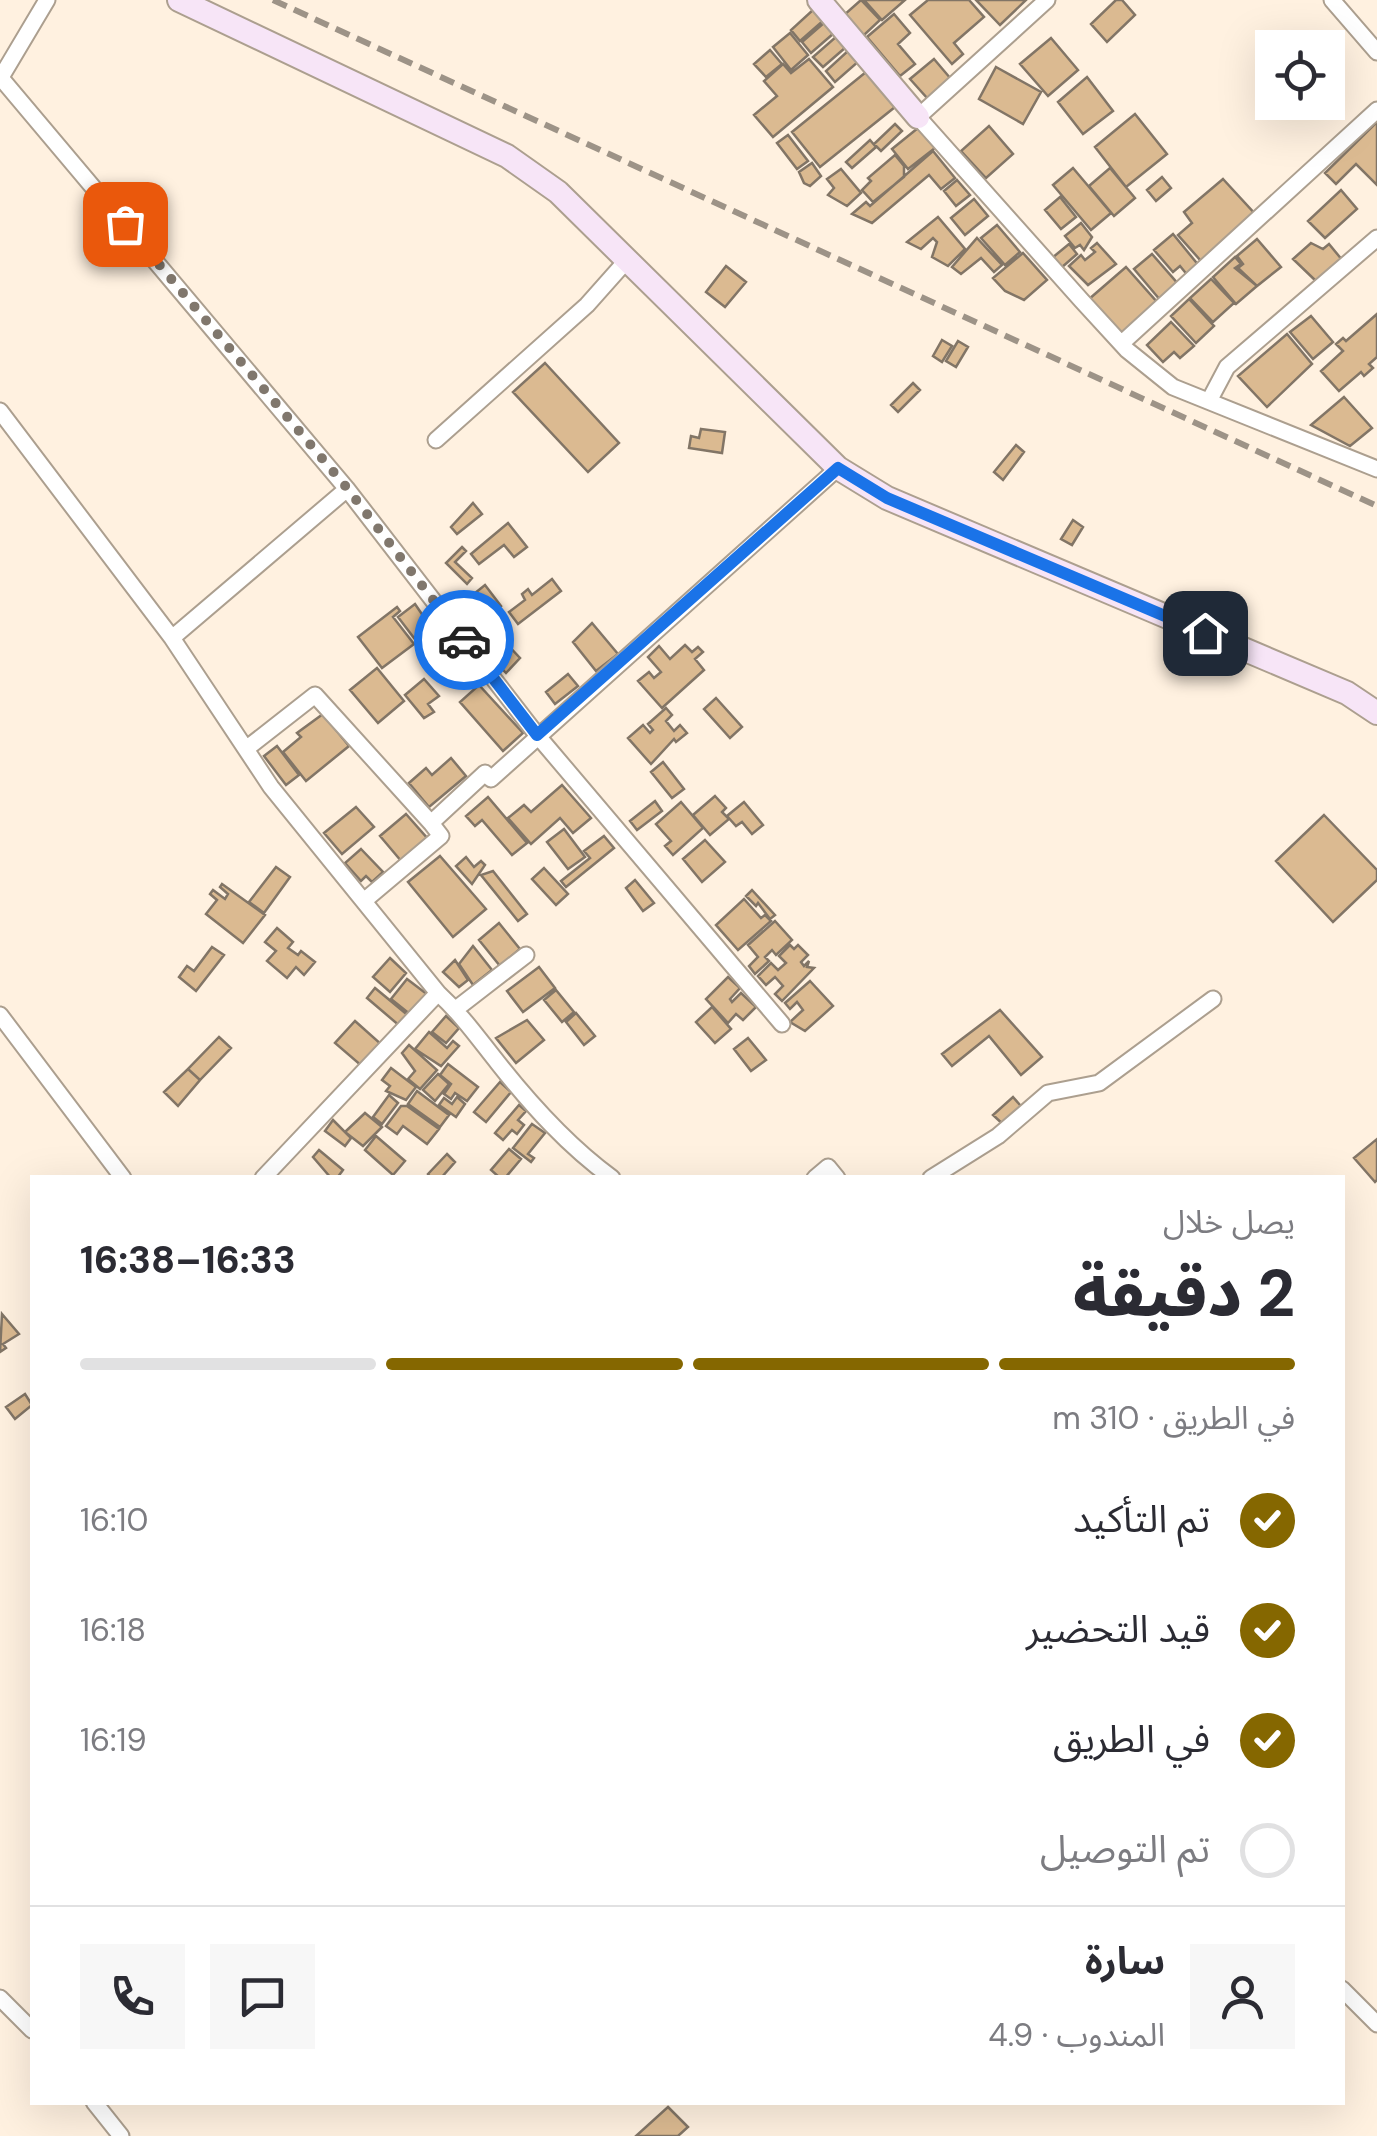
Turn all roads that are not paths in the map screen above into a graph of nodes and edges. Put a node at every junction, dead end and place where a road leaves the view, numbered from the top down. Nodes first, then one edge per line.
1 (47, 0) edge
2 (179, 0) edge
3 (819, 0) edge
4 (1047, 0) edge
5 (1332, 0) edge
6 (1377, 52) edge
7 (1, 78) edge
8 (1377, 110) edge
9 (918, 117) junction
10 (1377, 238) edge
11 (627, 260) junction
12 (1122, 344) junction
13 (1209, 402) junction
14 (0, 411) edge
15 (436, 440) dead end
16 (838, 468) junction
17 (1377, 469) edge
18 (347, 488) junction
19 (172, 638) junction
20 (1377, 713) edge
21 (537, 735) junction
22 (246, 750) junction
23 (430, 823) junction
24 (365, 900) junction
25 (526, 955) dead end
26 (438, 993) junction
27 (1212, 998) dead end
28 (456, 1010) junction
29 (0, 1014) edge
30 (782, 1024) dead end
31 (121, 1175) edge
32 (266, 1175) edge
33 (608, 1175) edge
34 (936, 1175) edge
35 (1345, 1992) edge
36 (0, 1998) edge
37 (1377, 2024) edge
38 (30, 2028) edge
39 (96, 2105) edge
40 (121, 2136) edge

1 - 7 street
2 - 11 street
3 - 9 street
4 - 9 street
5 - 6 street
7 - 18 street
8 - 12 street
9 - 12 street
10 - 13 street
11 - 15 street
11 - 16 street
12 - 13 street
13 - 17 street
14 - 19 street
16 - 20 street
16 - 21 street
18 - 19 street
18 - 21 street
19 - 22 street
21 - 23 street
21 - 30 street
22 - 23 street
22 - 24 street
23 - 24 street
24 - 26 street
25 - 28 street
26 - 28 street
26 - 32 street
27 - 34 street
28 - 33 street
29 - 31 street
35 - 37 street
36 - 38 street
39 - 40 street

